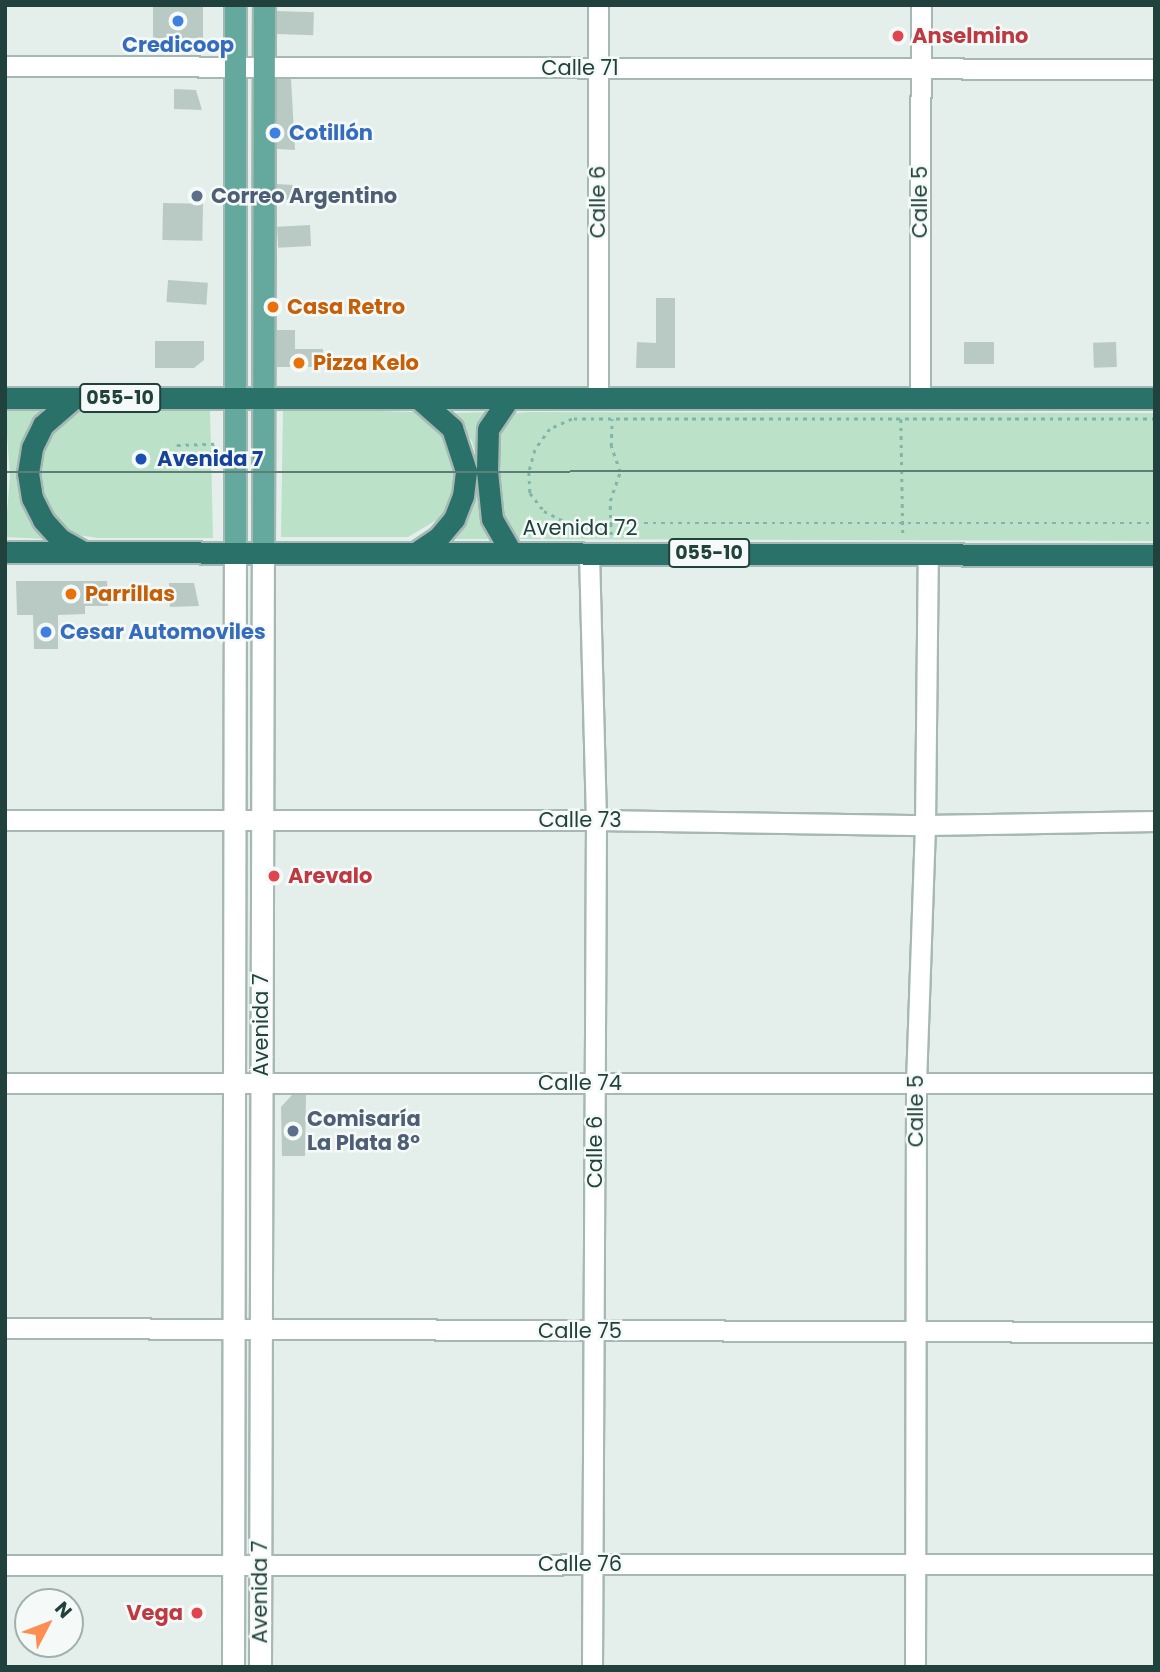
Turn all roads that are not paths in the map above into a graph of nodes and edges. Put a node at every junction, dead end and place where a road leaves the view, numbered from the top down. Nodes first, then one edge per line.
1 (235, 5) edge
2 (264, 5) edge
3 (598, 5) edge
4 (920, 5) edge
5 (5, 66) edge
6 (235, 67) junction
7 (264, 67) junction
8 (598, 68) junction
9 (920, 69) junction
10 (1155, 69) edge
11 (5, 398) edge
12 (74, 398) junction
13 (235, 398) junction
14 (263, 398) junction
15 (509, 398) junction
16 (910, 398) junction
17 (1155, 398) edge
18 (419, 399) junction
19 (608, 405) junction
20 (82, 551) junction
21 (5, 552) edge
22 (235, 552) junction
23 (417, 552) junction
24 (263, 553) junction
25 (512, 553) junction
26 (589, 553) junction
27 (928, 555) junction
28 (1155, 555) edge
29 (5, 820) edge
30 (234, 820) junction
31 (261, 820) junction
32 (596, 820) junction
33 (1155, 821) edge
34 (925, 825) junction
35 (5, 1083) edge
36 (234, 1083) junction
37 (261, 1083) junction
38 (595, 1083) junction
39 (916, 1083) junction
40 (1155, 1083) edge
41 (5, 1328) edge
42 (233, 1328) junction
43 (261, 1328) junction
44 (594, 1331) junction
45 (916, 1331) junction
46 (1155, 1332) edge
47 (5, 1564) edge
48 (233, 1564) junction
49 (260, 1564) junction
50 (594, 1564) junction
51 (916, 1564) junction
52 (1155, 1564) edge
53 (233, 1667) edge
54 (260, 1667) edge
55 (592, 1667) edge
56 (915, 1667) edge

1 - 6 main road, Avenida 7
2 - 7 main road, Avenida 7
3 - 8 street, Calle 6
4 - 9 street, Calle 5
5 - 6 street, Calle 71
6 - 7 street, Calle 71
6 - 13 main road, Avenida 7
7 - 8 street, Calle 71
7 - 14 main road, Avenida 7
8 - 9 street, Calle 71
8 - 19 street, Calle 6
9 - 10 street, Calle 71
9 - 16 street, Calle 5
11 - 12 highway, 055-10
12 - 13 highway, 055-10
12 - 20 highway
13 - 14 highway, 055-10
13 - 22 main road, Avenida 7
14 - 18 highway, 055-10
14 - 24 main road, Avenida 7
15 - 18 highway, 055-10
15 - 19 highway, 055-10
15 - 25 highway
16 - 17 highway, 055-10
16 - 19 highway, 055-10
18 - 23 highway
20 - 21 highway, Avenida 72 / 055-10
20 - 22 highway, Avenida 72 / 055-10
22 - 24 highway, Avenida 72 / 055-10
22 - 30 main road, Avenida 7
23 - 24 highway, Avenida 72 / 055-10
23 - 25 highway, Avenida 72 / 055-10
24 - 31 main road, Avenida 7
25 - 26 highway, Avenida 72 / 055-10
26 - 27 highway, Avenida 72 / 055-10
26 - 32 street, Calle 6
27 - 28 highway, Avenida 72 / 055-10
27 - 34 street, Calle 5
29 - 30 street, Calle 73
30 - 31 street, Calle 73
30 - 36 main road, Avenida 7
31 - 32 street, Calle 73
31 - 37 main road, Avenida 7
32 - 34 street, Calle 73
32 - 38 street, Calle 6
33 - 34 street, Calle 73
34 - 39 street, Calle 5
35 - 36 street, Calle 74
36 - 37 street, Calle 74
36 - 42 main road, Avenida 7
37 - 38 street, Calle 74
37 - 43 main road, Avenida 7
38 - 39 street, Calle 74
38 - 44 street, Calle 6
39 - 40 street, Calle 74
39 - 45 street, Calle 5
41 - 42 street, Calle 75
42 - 43 street, Calle 75
42 - 48 main road, Avenida 7
43 - 44 street, Calle 75
43 - 49 main road, Avenida 7
44 - 45 street, Calle 75
44 - 50 street, Calle 6
45 - 46 street, Calle 75
45 - 51 street, Calle 5
47 - 48 street, Calle 76
48 - 49 street, Calle 76
48 - 53 main road, Avenida 7
49 - 50 street, Calle 76
49 - 54 main road, Avenida 7
50 - 51 street, Calle 76
50 - 55 street, Calle 6
51 - 52 street, Calle 76
51 - 56 street, Calle 5

